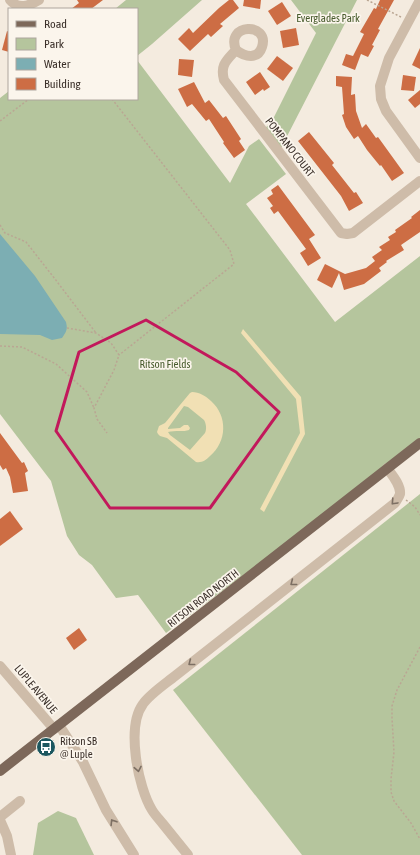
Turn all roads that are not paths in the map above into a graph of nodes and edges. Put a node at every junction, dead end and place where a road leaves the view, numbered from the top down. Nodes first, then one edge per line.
1 (10, 0) edge
2 (39, 0) edge
3 (420, 0) edge
4 (236, 50) dead end
5 (420, 158) edge
6 (420, 181) edge
7 (420, 443) edge
8 (387, 468) junction
9 (0, 666) edge
10 (56, 727) junction
11 (0, 771) edge
12 (20, 801) dead end
13 (0, 817) edge
14 (0, 820) edge
15 (11, 855) edge
16 (134, 855) edge
17 (188, 855) edge

1 - 2 street
3 - 5 street
4 - 6 street, POMPANO COURT
7 - 8 main road, RITSON ROAD NORTH
8 - 10 main road, RITSON ROAD NORTH
8 -> 17 street
9 - 10 street, LUPLE AVENUE
10 - 11 main road, RITSON ROAD NORTH
16 -> 10 street, LUPLE AVENUE
12 - 13 street
14 - 15 street

